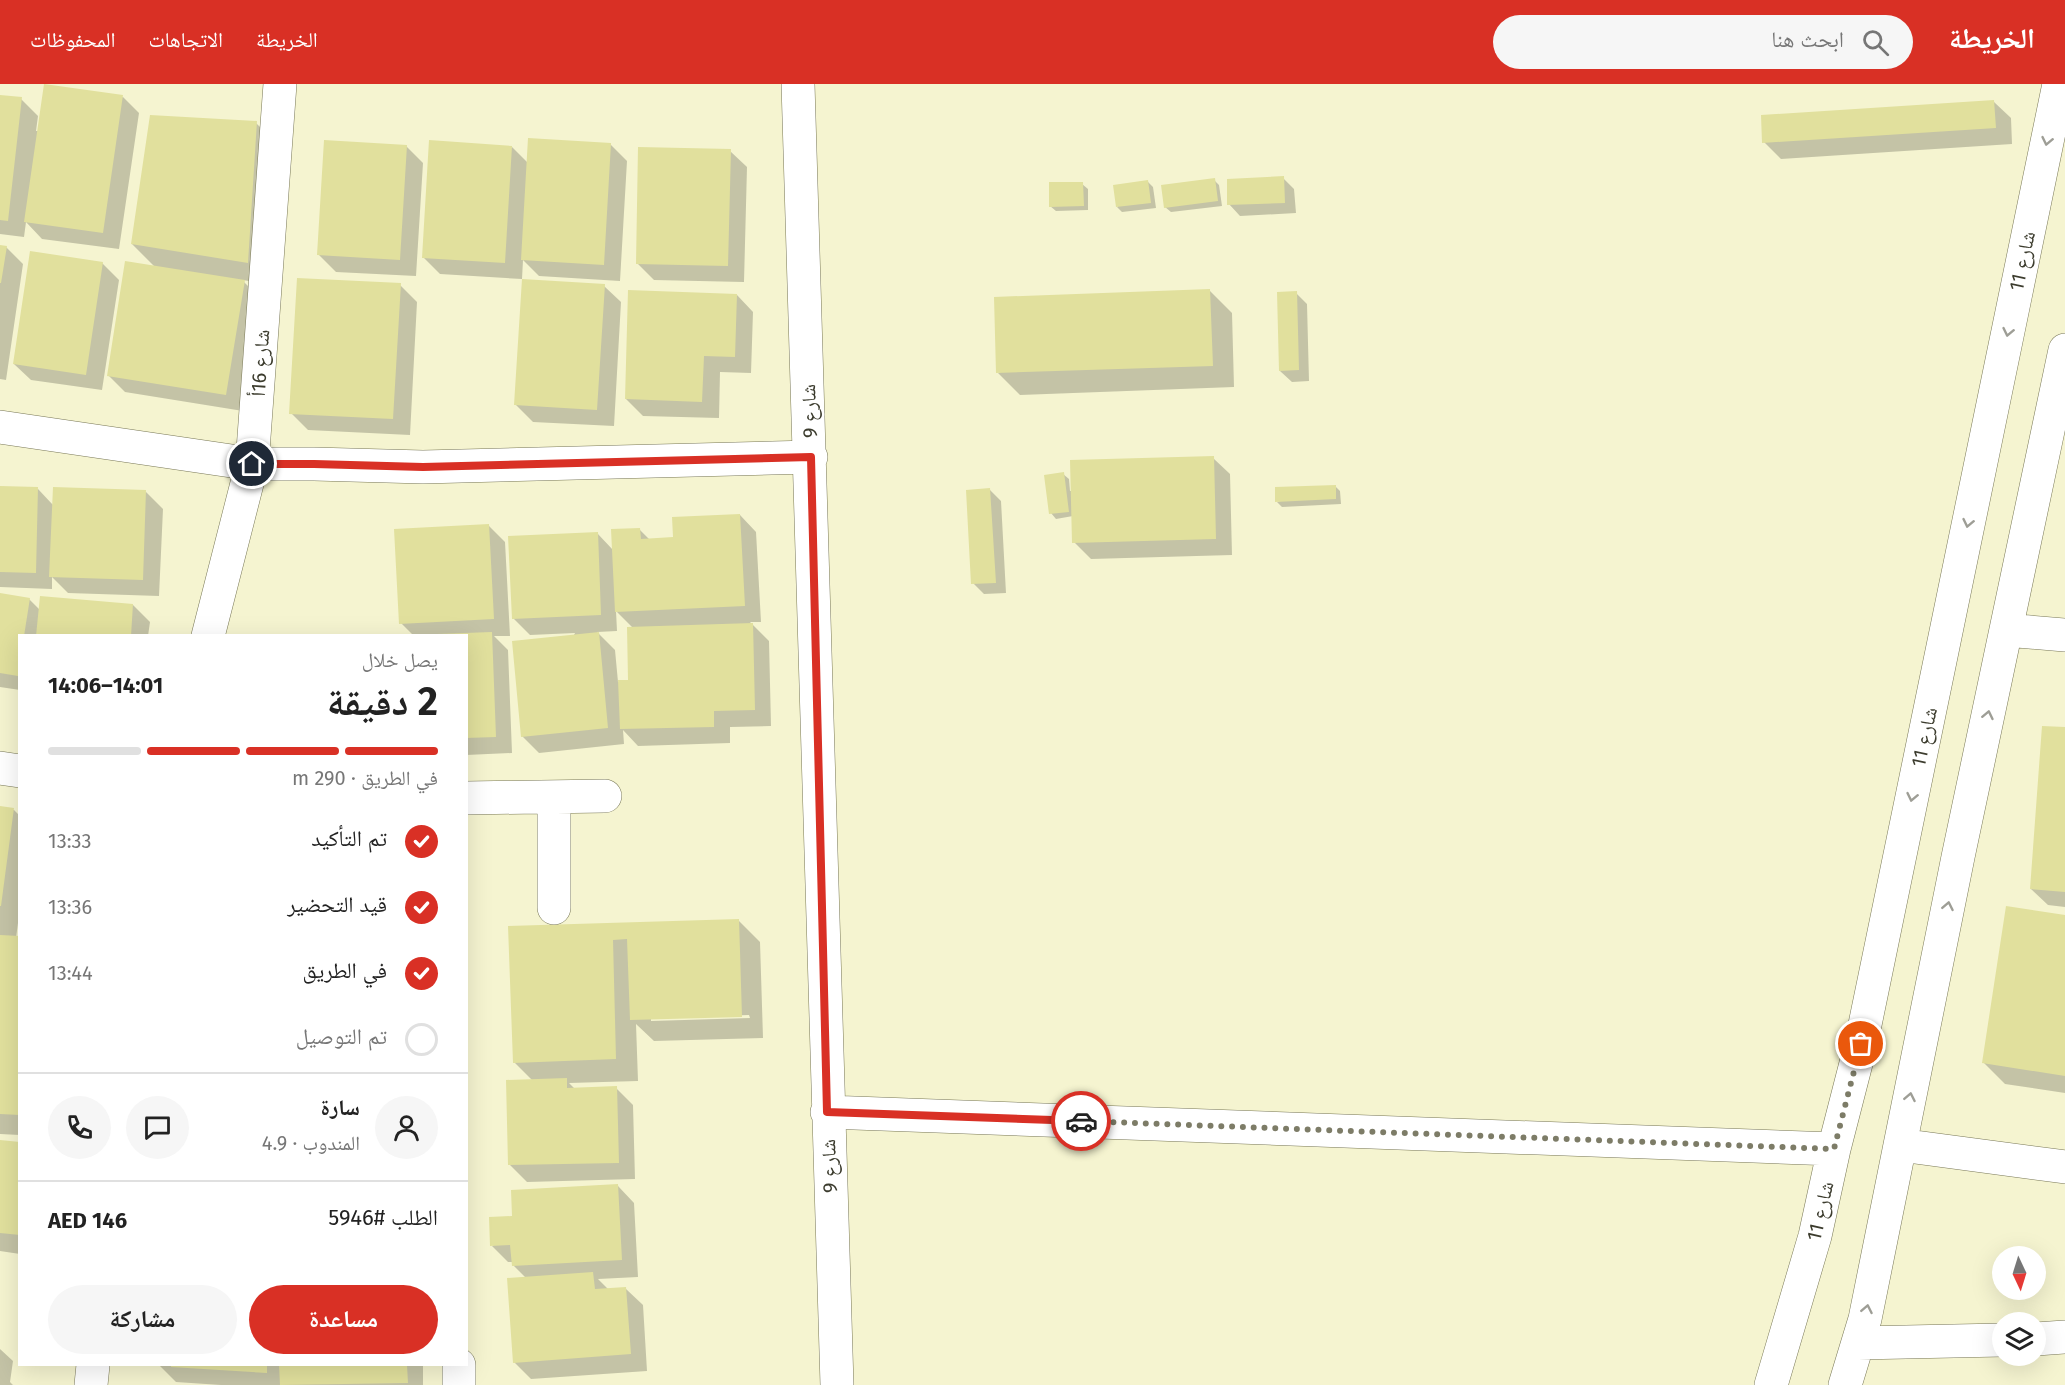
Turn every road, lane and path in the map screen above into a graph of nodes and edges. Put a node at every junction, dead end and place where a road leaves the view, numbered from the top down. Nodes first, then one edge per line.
1 (280, 84) edge
2 (798, 84) edge
3 (2059, 84) edge
4 (2065, 350) edge
5 (0, 427) edge
6 (811, 457) junction
7 (252, 464) junction
8 (2006, 630) junction
9 (209, 634) edge
10 (2065, 635) edge
11 (0, 768) edge
12 (18, 771) edge
13 (554, 796) junction
14 (604, 796) dead end
15 (468, 798) edge
16 (554, 908) dead end
17 (827, 1112) junction
18 (1900, 1145) junction
19 (1834, 1149) junction
20 (2065, 1167) edge
21 (2065, 1337) edge
22 (2046, 1338) edge
23 (1992, 1340) edge
24 (1858, 1343) junction
25 (93, 1366) edge
26 (459, 1366) edge
27 (91, 1385) edge
28 (459, 1385) edge
29 (837, 1385) edge
30 (1771, 1385) edge
31 (1845, 1385) edge

1 - 7 street, شارع 16أ
2 - 6 street, شارع 9
3 -> 19 street, شارع 11
4 - 8 street
5 - 7 street
6 - 7 street
6 - 17 street, شارع 9
7 - 9 street, شارع 16أ
8 - 10 street
18 -> 8 street
11 - 12 street
13 - 14 street
13 - 15 street
13 - 16 street
17 - 19 street
17 - 29 street, شارع 9
18 - 20 street
24 -> 18 street
19 - 30 street, شارع 11
21 - 22 street
23 - 24 street
24 - 31 street
25 - 27 street
26 - 28 street

